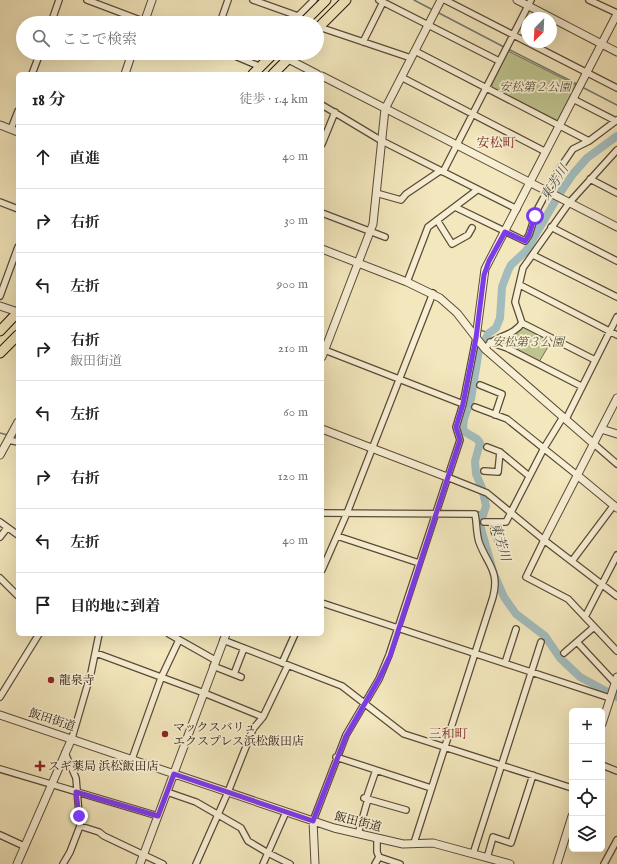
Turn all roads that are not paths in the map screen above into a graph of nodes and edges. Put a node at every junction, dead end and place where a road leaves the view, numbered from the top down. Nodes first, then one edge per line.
1 (59, 0) edge
2 (87, 0) edge
3 (152, 0) edge
4 (228, 0) edge
5 (253, 0) edge
6 (314, 0) edge
7 (326, 0) edge
8 (346, 0) edge
9 (394, 0) edge
10 (441, 0) edge
11 (445, 0) edge
12 (517, 0) edge
13 (589, 0) edge
14 (384, 2) edge
15 (529, 3) edge
16 (617, 14) edge
17 (53, 16) edge
18 (127, 16) edge
19 (147, 16) edge
20 (222, 16) edge
21 (310, 16) edge
22 (324, 22) edge
23 (428, 25) junction
24 (324, 30) edge
25 (512, 35) junction
26 (363, 42) junction
27 (602, 43) junction
28 (415, 51) junction
29 (617, 52) edge
30 (411, 58) junction
31 (37, 60) edge
32 (130, 60) edge
33 (246, 60) edge
34 (267, 60) edge
35 (287, 60) edge
36 (297, 60) edge
37 (499, 61) junction
38 (261, 66) junction
39 (33, 72) edge
40 (126, 72) edge
41 (255, 72) edge
42 (275, 72) edge
43 (314, 72) edge
44 (586, 72) junction
45 (324, 77) edge
46 (401, 77) junction
47 (486, 87) junction
48 (617, 88) edge
49 (574, 99) junction
50 (324, 106) edge
51 (385, 109) junction
52 (335, 112) junction
53 (472, 114) junction
54 (616, 121) edge
55 (0, 125) edge
56 (560, 126) junction
57 (15, 131) edge
58 (324, 139) edge
59 (382, 141) junction
60 (589, 141) junction
61 (456, 145) junction
62 (617, 150) edge
63 (546, 152) junction
64 (611, 155) junction
65 (617, 158) edge
66 (441, 171) junction
67 (590, 179) junction
68 (530, 183) junction
69 (477, 190) junction
70 (376, 193) junction
71 (550, 193) junction
72 (617, 193) edge
73 (0, 202) edge
74 (568, 202) junction
75 (16, 207) edge
76 (455, 207) junction
77 (517, 209) junction
78 (324, 214) edge
79 (437, 220) junction
80 (551, 227) junction
81 (617, 227) edge
82 (472, 228) dead end
83 (370, 231) junction
84 (505, 232) junction
85 (385, 237) dead end
86 (324, 250) edge
87 (16, 252) edge
88 (533, 255) junction
89 (617, 261) edge
90 (358, 262) junction
91 (407, 282) junction
92 (520, 286) junction
93 (433, 293) junction
94 (0, 296) edge
95 (617, 297) edge
96 (0, 306) edge
97 (16, 311) edge
98 (16, 314) edge
99 (617, 318) edge
100 (522, 323) junction
101 (0, 331) edge
102 (610, 331) junction
103 (617, 334) edge
104 (16, 337) edge
105 (490, 342) junction
106 (481, 344) junction
107 (324, 349) edge
108 (324, 352) edge
109 (0, 353) edge
110 (595, 360) junction
111 (400, 380) junction
112 (480, 385) dead end
113 (582, 386) junction
114 (617, 398) edge
115 (463, 404) junction
116 (475, 407) dead end
117 (495, 415) junction
118 (564, 418) junction
119 (16, 426) edge
120 (601, 429) junction
121 (324, 430) edge
122 (617, 434) edge
123 (8, 440) junction
124 (16, 442) edge
125 (594, 444) junction
126 (487, 447) dead end
127 (372, 448) junction
128 (544, 448) junction
129 (500, 452) junction
130 (0, 455) edge
131 (617, 464) edge
132 (484, 471) dead end
133 (577, 475) junction
134 (529, 476) junction
135 (447, 477) junction
136 (616, 506) edge
137 (324, 513) edge
138 (347, 513) junction
139 (511, 513) junction
140 (435, 514) junction
141 (0, 522) edge
142 (484, 522) dead end
143 (494, 522) junction
144 (7, 528) junction
145 (16, 534) edge
146 (337, 536) junction
147 (0, 537) edge
148 (544, 540) junction
149 (501, 547) dead end
150 (616, 558) edge
151 (572, 561) junction
152 (419, 563) junction
153 (324, 565) edge
154 (0, 578) edge
155 (602, 585) junction
156 (16, 594) edge
157 (617, 596) edge
158 (324, 604) edge
159 (586, 617) junction
160 (594, 627) junction
161 (398, 628) junction
162 (516, 629) dead end
163 (38, 636) edge
164 (99, 636) edge
165 (172, 636) edge
166 (293, 636) edge
167 (224, 637) edge
168 (179, 640) junction
169 (541, 642) dead end
170 (577, 642) junction
171 (244, 648) junction
172 (617, 651) edge
173 (475, 653) junction
174 (564, 653) dead end
175 (96, 654) junction
176 (214, 663) junction
177 (505, 663) junction
178 (285, 664) junction
179 (531, 671) junction
180 (234, 674) junction
181 (242, 677) dead end
182 (162, 678) junction
183 (616, 680) edge
184 (204, 692) junction
185 (0, 697) edge
186 (610, 698) junction
187 (365, 703) junction
188 (605, 714) edge
189 (0, 715) edge
190 (263, 717) junction
191 (72, 738) junction
192 (445, 747) junction
193 (65, 753) junction
194 (336, 757) junction
195 (132, 759) junction
196 (501, 765) junction
197 (605, 766) edge
198 (0, 769) edge
199 (376, 770) junction
200 (617, 771) edge
201 (174, 774) junction
202 (533, 775) junction
203 (51, 786) junction
204 (569, 787) edge
205 (431, 788) junction
206 (76, 792) junction
207 (167, 792) junction
208 (228, 792) junction
209 (366, 799) junction
210 (406, 810) dead end
211 (286, 812) junction
212 (218, 815) junction
213 (158, 816) junction
214 (313, 821) junction
215 (80, 826) junction
216 (569, 826) edge
217 (358, 834) junction
218 (0, 835) edge
219 (377, 838) junction
220 (617, 840) edge
221 (414, 844) junction
222 (24, 846) junction
223 (268, 853) junction
224 (473, 854) junction
225 (143, 855) junction
226 (379, 856) junction
227 (487, 858) junction
228 (17, 864) edge
229 (63, 864) edge
230 (140, 864) edge
231 (163, 864) edge
232 (196, 864) edge
233 (263, 864) edge
234 (290, 864) edge
235 (315, 864) edge
236 (376, 864) edge
237 (400, 864) edge
238 (510, 864) edge
239 (557, 864) edge
240 (604, 864) edge

1 - 17 street
2 - 18 street
3 - 19 street
4 - 20 street
5 - 6 street
7 - 21 highway
8 - 22 highway
9 - 14 street
10 - 23 street
11 - 25 street
12 - 15 street
13 - 16 street
14 - 23 street
14 - 26 street
15 - 25 street
15 - 27 street
16 - 27 street
23 - 28 street
23 - 37 street
24 - 26 street
25 - 37 street
25 - 44 street
26 - 30 street
27 - 29 street
27 - 44 street
28 - 30 street
28 - 47 street
30 - 46 street
31 - 39 street
32 - 40 street
33 - 38 street
34 - 38 highway
35 - 42 highway
36 - 43 street
37 - 47 street
38 - 41 highway
44 - 48 street
44 - 49 street
45 - 51 street
46 - 51 street
46 - 53 street
47 - 53 street
47 - 56 street
49 - 54 street
49 - 56 street
50 - 52 street
51 - 59 street
51 - 61 street
52 - 58 street
52 - 59 street
53 - 61 street
53 - 63 street
54 - 60 street
55 - 57 street
56 - 60 street
56 - 63 street
59 - 66 street
59 - 70 street
60 - 71 street
61 - 66 street
61 - 68 street
62 - 64 street
63 - 68 street
64 - 65 street
64 - 67 street
66 - 69 street
66 - 70 street
67 - 72 street
67 - 74 street
68 - 71 street
68 - 77 street
69 - 76 street
69 - 77 street
70 - 83 street
71 - 74 street
71 - 84 street
73 - 75 street
74 - 80 street
74 - 81 street
76 - 79 street
76 - 84 street
77 - 84 street
78 - 83 street
79 - 82 street
79 - 91 street
80 - 88 street
80 - 89 street
83 - 85 street
83 - 90 street
84 - 106 street
86 - 90 street
87 - 94 street
88 - 92 street
88 - 95 street
90 - 91 street
90 - 107 street
91 - 93 street
92 - 100 street
92 - 102 street
93 - 106 street
93 - 111 street
96 - 97 street
98 - 101 highway
99 - 102 street
100 - 105 street
100 - 110 street
102 - 103 street
102 - 110 street
104 - 109 highway
105 - 106 street
105 - 113 street
106 - 115 street
106 - 118 street
108 - 111 street
110 - 113 street
111 - 115 street
111 - 127 street
112 - 117 street
113 - 118 street
114 - 120 street
115 - 135 street
116 - 117 street
117 - 128 street
118 - 125 street
118 - 128 street
119 - 123 street
120 - 122 street
120 - 125 street
121 - 127 street
123 - 124 street
123 - 130 street
125 - 131 street
125 - 133 street
126 - 129 street
127 - 135 street
127 - 138 street
128 - 133 street
128 - 134 street
129 - 132 street
129 - 134 street
133 - 136 street
133 - 148 street
134 - 139 street
135 - 139 street
135 - 140 street
136 - 151 street
137 - 138 street
138 - 140 street
138 - 146 street
139 - 143 street
139 - 148 street
140 - 152 street
140 - 173 street
141 - 144 street
142 - 143 street
143 - 149 street
144 - 145 street
144 - 147 street
146 - 152 street
146 - 153 street
148 - 151 street
148 - 159 street
150 - 155 street
151 - 155 street
152 - 161 street
154 - 156 street
155 - 157 street
155 - 159 street
158 - 161 street
159 - 160 street
160 - 170 street
160 - 172 street
161 - 173 street
161 - 187 street
162 - 177 street
163 - 185 street
164 - 175 street
165 - 168 street
166 - 178 street
167 - 171 street
167 - 176 street
168 - 176 street
168 - 182 street
169 - 179 street
170 - 174 street
170 - 183 street
171 - 178 street
171 - 180 street
173 - 177 street
173 - 192 street
175 - 182 street
175 - 191 street
176 - 180 street
176 - 184 street
177 - 179 street
178 - 187 street
178 - 190 street
179 - 186 street
179 - 196 street
180 - 181 street
182 - 184 street
182 - 195 street
183 - 186 street
184 - 190 street
184 - 201 street
186 - 188 street
187 - 192 street
187 - 194 street
189 - 191 street, 飯田街道
190 - 208 street
191 - 193 street
191 - 195 street, 飯田街道
192 - 196 street
192 - 205 street
193 - 203 street
193 - 206 street
194 - 199 street
194 - 214 street
195 - 201 street, 飯田街道
196 - 202 street
196 - 224 street
197 - 200 street
198 - 203 street
199 - 205 street
199 - 209 street
201 - 207 street
201 - 208 street, 飯田街道
202 - 204 street
202 - 227 street
203 - 206 street
203 - 222 street
205 - 221 street
206 - 213 street
206 - 215 street
207 - 212 street
207 - 213 street
208 - 211 street, 飯田街道
208 - 212 street
209 - 210 street
209 - 217 street
211 - 214 street, 飯田街道
211 - 223 street
212 - 223 street
212 - 232 street
213 - 225 street
214 - 217 street, 飯田街道
214 - 235 street
215 - 225 street
215 - 229 street
216 - 239 street
217 - 219 street, 飯田街道
218 - 222 street
219 - 221 street, 飯田街道
219 - 226 street
220 - 240 street
221 - 224 street, 飯田街道
222 - 228 street
223 - 233 street
223 - 234 street
224 - 227 street, 飯田街道
225 - 230 street
225 - 231 street
226 - 236 street
226 - 237 street
227 - 238 street, 飯田街道

